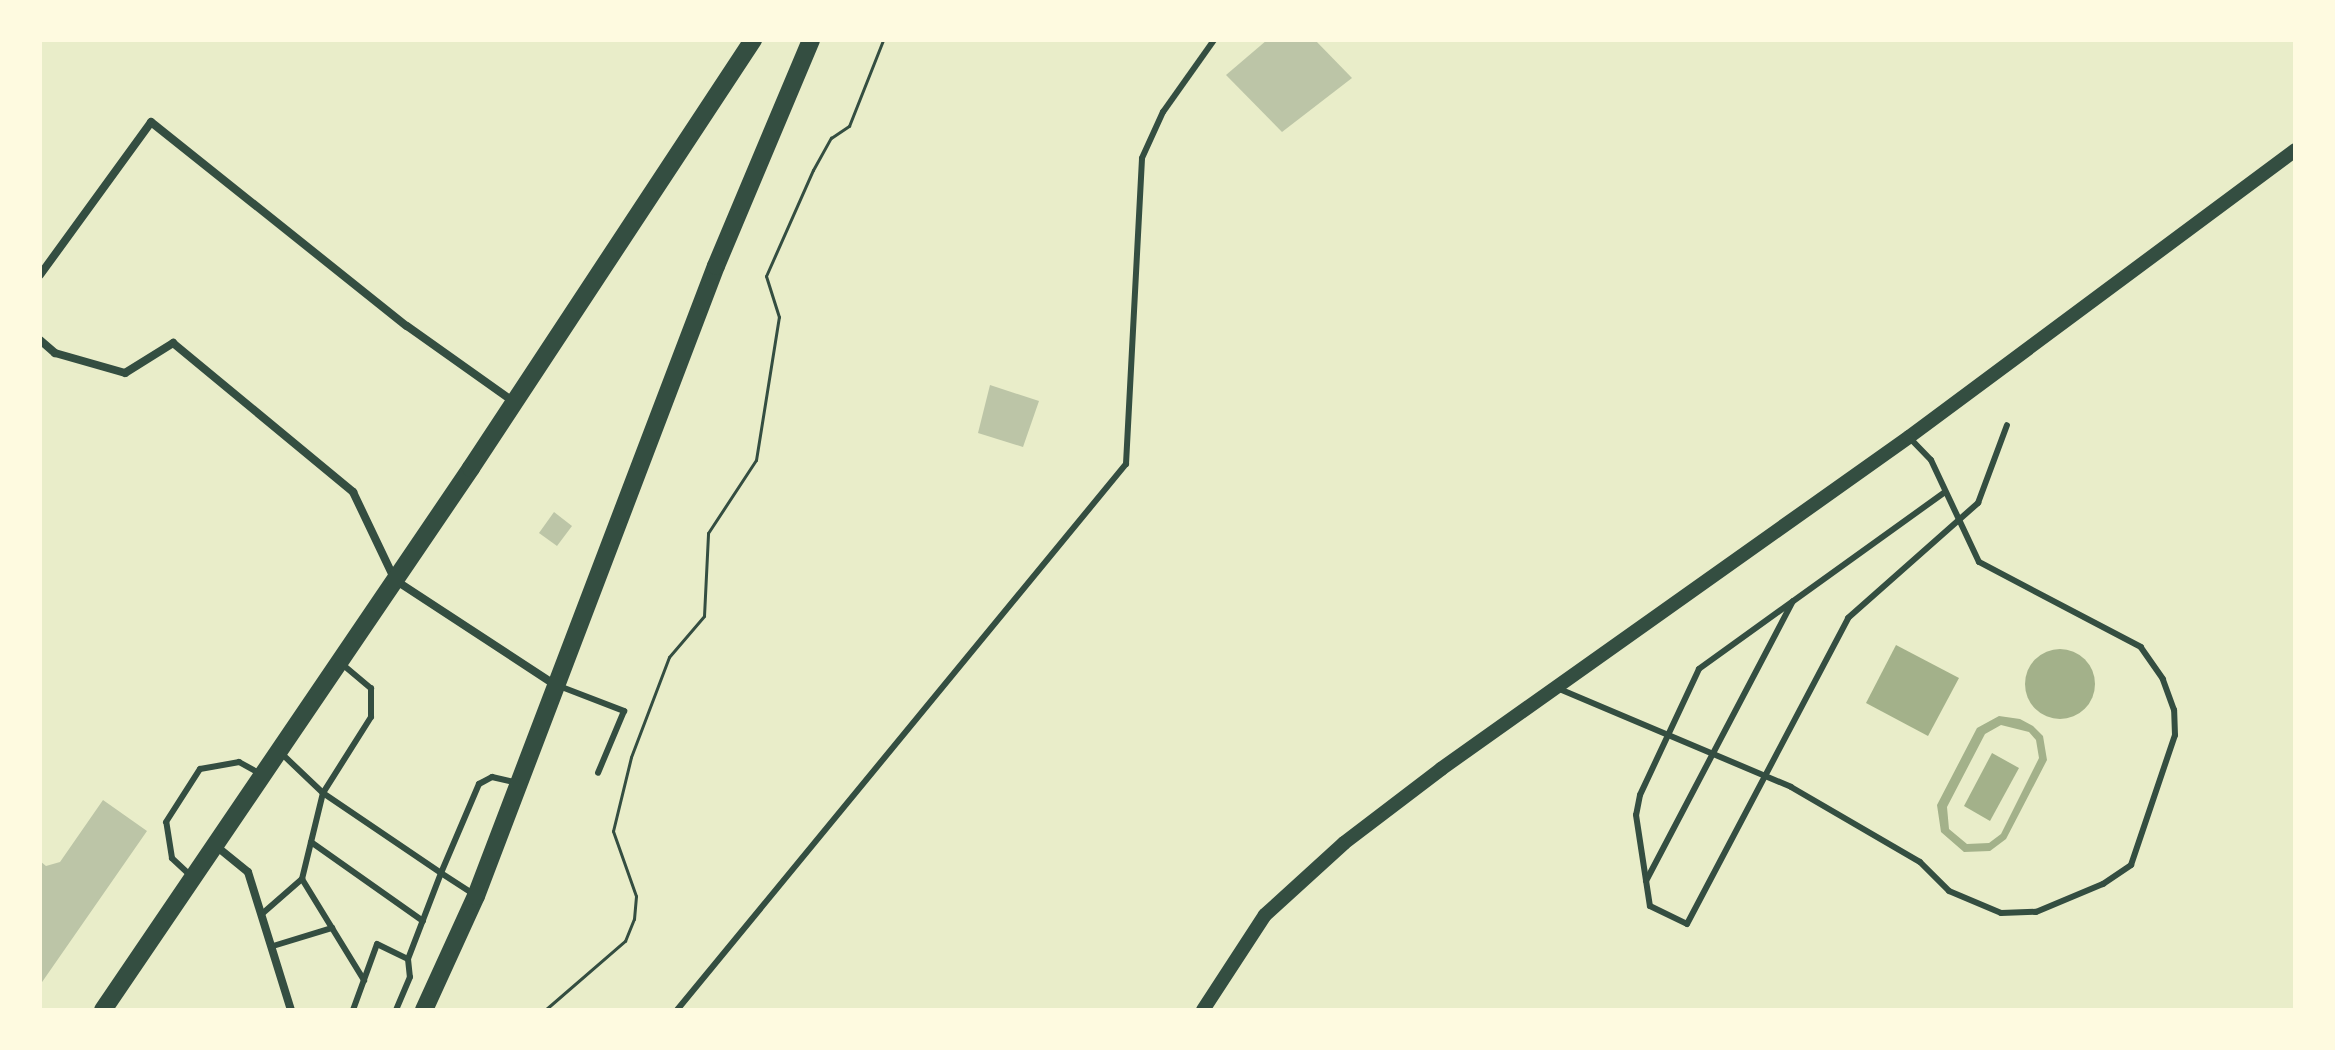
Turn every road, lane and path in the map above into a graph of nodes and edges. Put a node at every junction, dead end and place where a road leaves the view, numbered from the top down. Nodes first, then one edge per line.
1 (753, 40) edge
2 (811, 40) edge
3 (883, 40) edge
4 (1214, 40) edge
5 (2295, 150) edge
6 (40, 275) edge
7 (40, 340) edge
8 (514, 402) junction
9 (2007, 425) dead end
10 (1909, 437) junction
11 (1945, 492) junction
12 (1958, 521) junction
13 (395, 580) junction
14 (1794, 598) junction
15 (340, 662) junction
16 (554, 684) junction
17 (1557, 688) junction
18 (1667, 734) junction
19 (280, 751) junction
20 (1715, 754) junction
21 (598, 773) dead end
22 (263, 775) junction
23 (1765, 775) junction
24 (517, 783) junction
25 (323, 793) junction
26 (311, 842) junction
27 (216, 846) junction
28 (441, 873) junction
29 (193, 878) junction
30 (302, 879) junction
31 (1646, 881) junction
32 (476, 896) junction
33 (263, 913) junction
34 (423, 921) junction
35 (332, 928) junction
36 (273, 946) junction
37 (408, 959) junction
38 (364, 980) junction
39 (103, 1010) edge
40 (291, 1010) edge
41 (353, 1010) edge
42 (396, 1010) edge
43 (424, 1010) edge
44 (545, 1010) edge
45 (677, 1010) edge
46 (1203, 1010) edge

1 - 8 main road
2 - 16 main road
3 - 44 path
4 - 45 lane
5 - 10 street
6 - 8 street
7 - 13 street
8 - 13 main road
9 - 12 lane
10 - 11 lane
10 - 17 street
11 - 12 lane
11 - 14 lane
12 - 23 lane
12 - 23 lane
13 - 15 main road
13 - 16 street
14 - 18 lane
14 - 20 lane
15 - 19 main road
15 - 25 lane
16 - 21 lane
16 - 24 main road
17 - 18 lane
17 - 46 street
18 - 20 lane
18 - 31 lane
19 - 22 main road
19 - 25 lane
20 - 23 lane
20 - 31 lane
22 - 27 main road
22 - 29 lane
23 - 31 lane
24 - 28 lane
24 - 32 main road
25 - 26 lane
25 - 28 lane
26 - 30 lane
26 - 34 lane
27 - 29 main road
27 - 33 street
28 - 32 lane
28 - 34 lane
29 - 39 main road
30 - 33 lane
30 - 35 lane
32 - 43 main road
33 - 36 street
34 - 37 lane
35 - 36 lane
35 - 38 lane
36 - 40 street
37 - 38 lane
37 - 42 lane
38 - 41 lane

